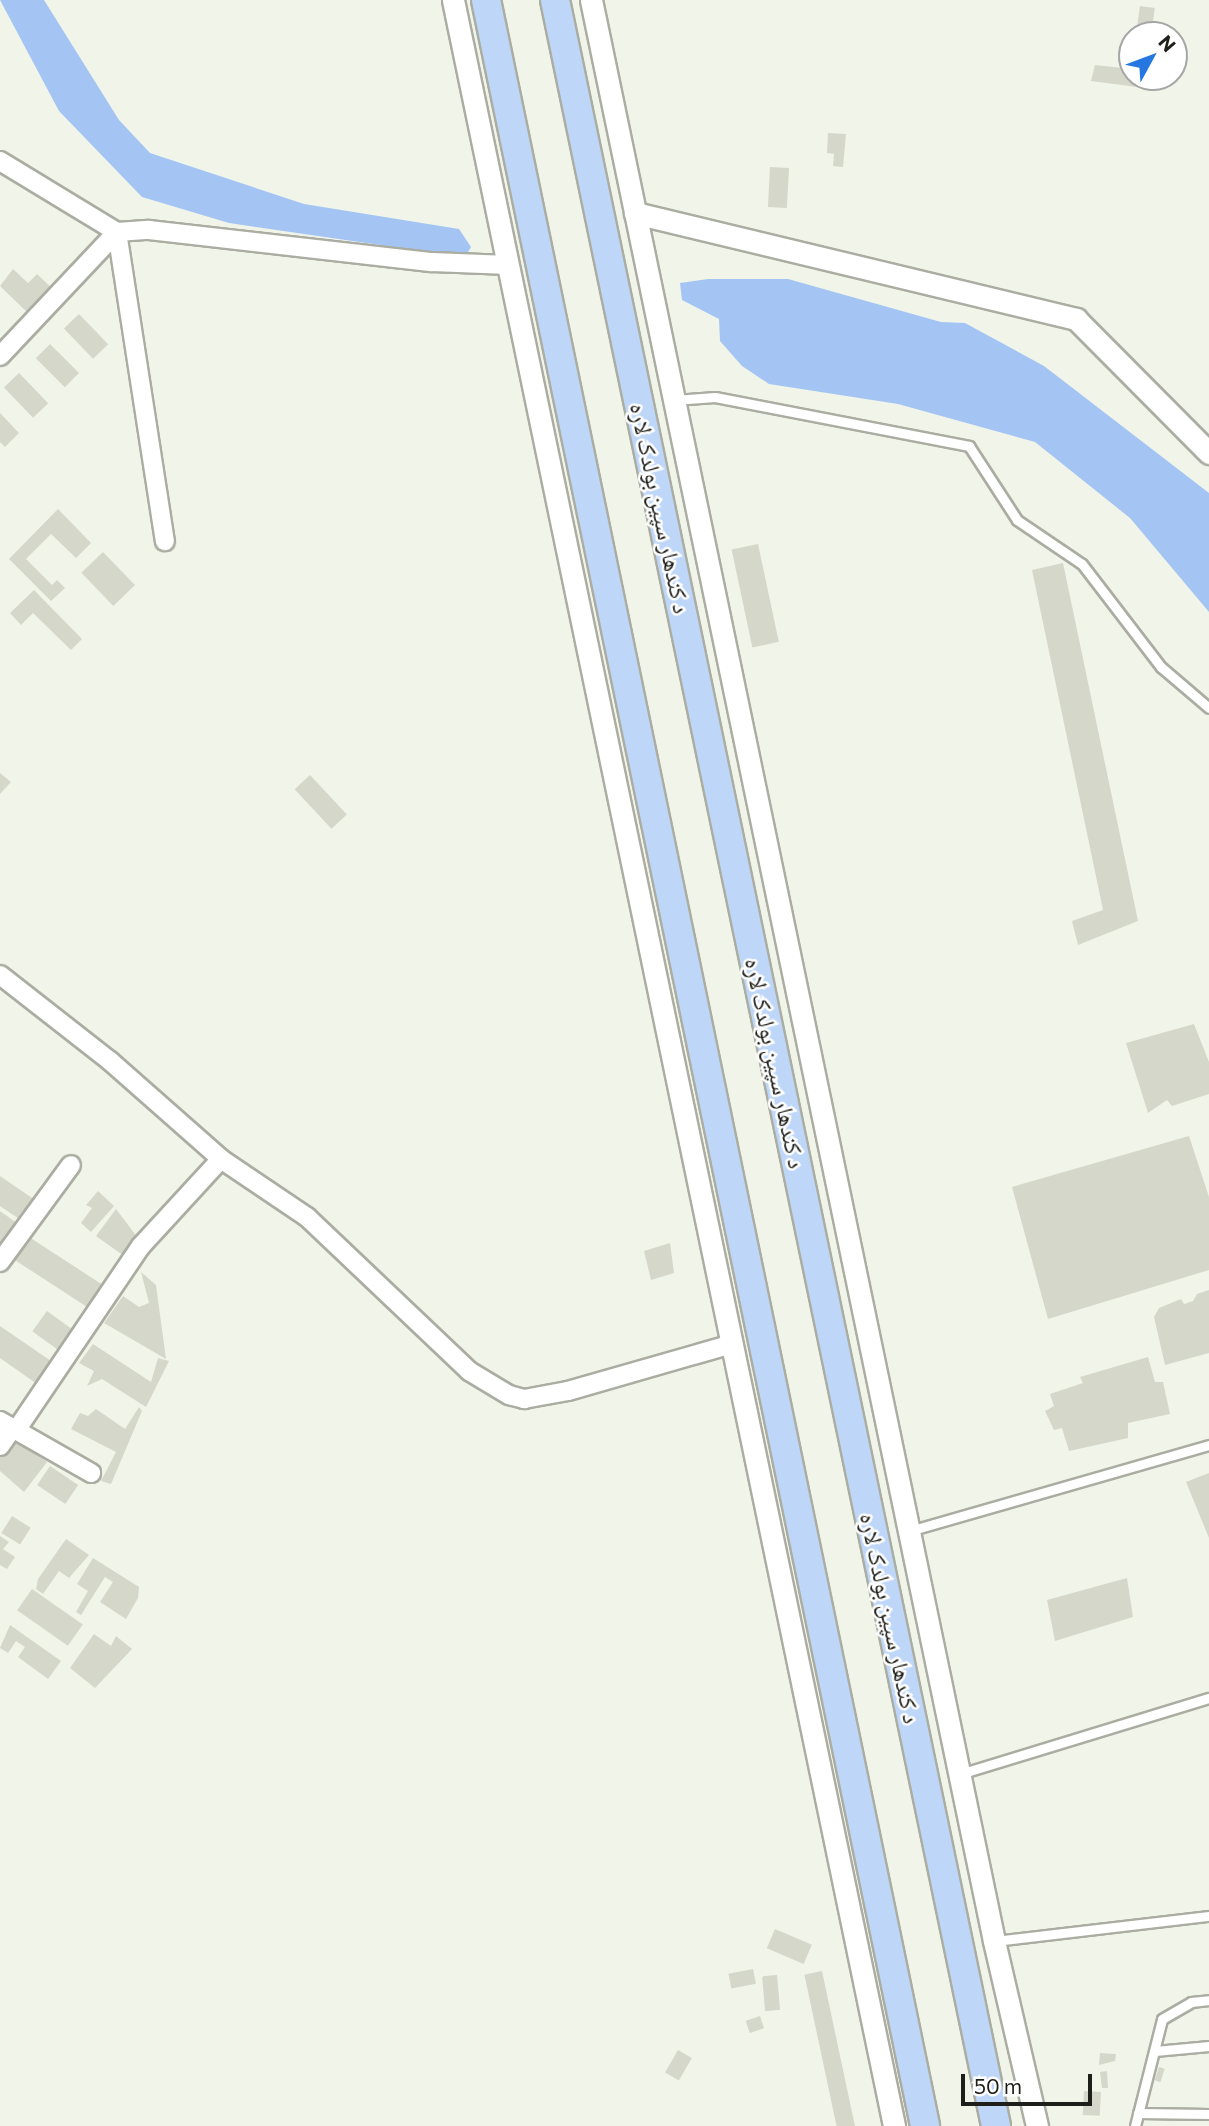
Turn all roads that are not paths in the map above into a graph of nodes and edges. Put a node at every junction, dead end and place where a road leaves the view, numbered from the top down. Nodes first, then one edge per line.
1 (453, 0) edge
2 (486, 0) edge
3 (555, 0) edge
4 (591, 0) edge
5 (0, 161) edge
6 (635, 213) junction
7 (117, 232) junction
8 (509, 265) junction
9 (0, 356) edge
10 (674, 400) junction
11 (1209, 453) edge
12 (165, 541) dead end
13 (1209, 708) edge
14 (0, 975) edge
15 (221, 1159) junction
16 (71, 1165) dead end
17 (0, 1262) edge
18 (732, 1344) junction
19 (10, 1426) edge
20 (1209, 1445) edge
21 (0, 1446) edge
22 (91, 1472) dead end
23 (909, 1531) junction
24 (1209, 1698) edge
25 (960, 1774) junction
26 (1209, 1916) edge
27 (994, 1941) junction
28 (1209, 2000) edge
29 (1209, 2046) edge
30 (1156, 2051) junction
31 (1138, 2113) junction
32 (1209, 2114) edge
33 (894, 2126) edge
34 (925, 2126) edge
35 (996, 2126) edge
36 (1037, 2126) edge
37 (1135, 2126) edge

1 - 8 street
2 - 34 highway
3 - 35 highway, د کندهار سپین بولدک لاره
4 - 6 street
5 - 7 street
6 - 10 street
6 - 11 street
7 - 8 street
7 - 9 street
7 - 12 street
8 - 18 street
10 - 13 lane
10 - 23 street
14 - 15 street
15 - 18 street
15 - 19 street
16 - 17 street
18 - 33 street
19 - 21 street
19 - 22 street
20 - 23 lane
23 - 25 street
24 - 25 lane
25 - 27 street
26 - 27 lane
27 - 36 street
28 - 30 lane
29 - 30 lane
30 - 31 lane
31 - 32 lane
31 - 37 lane

